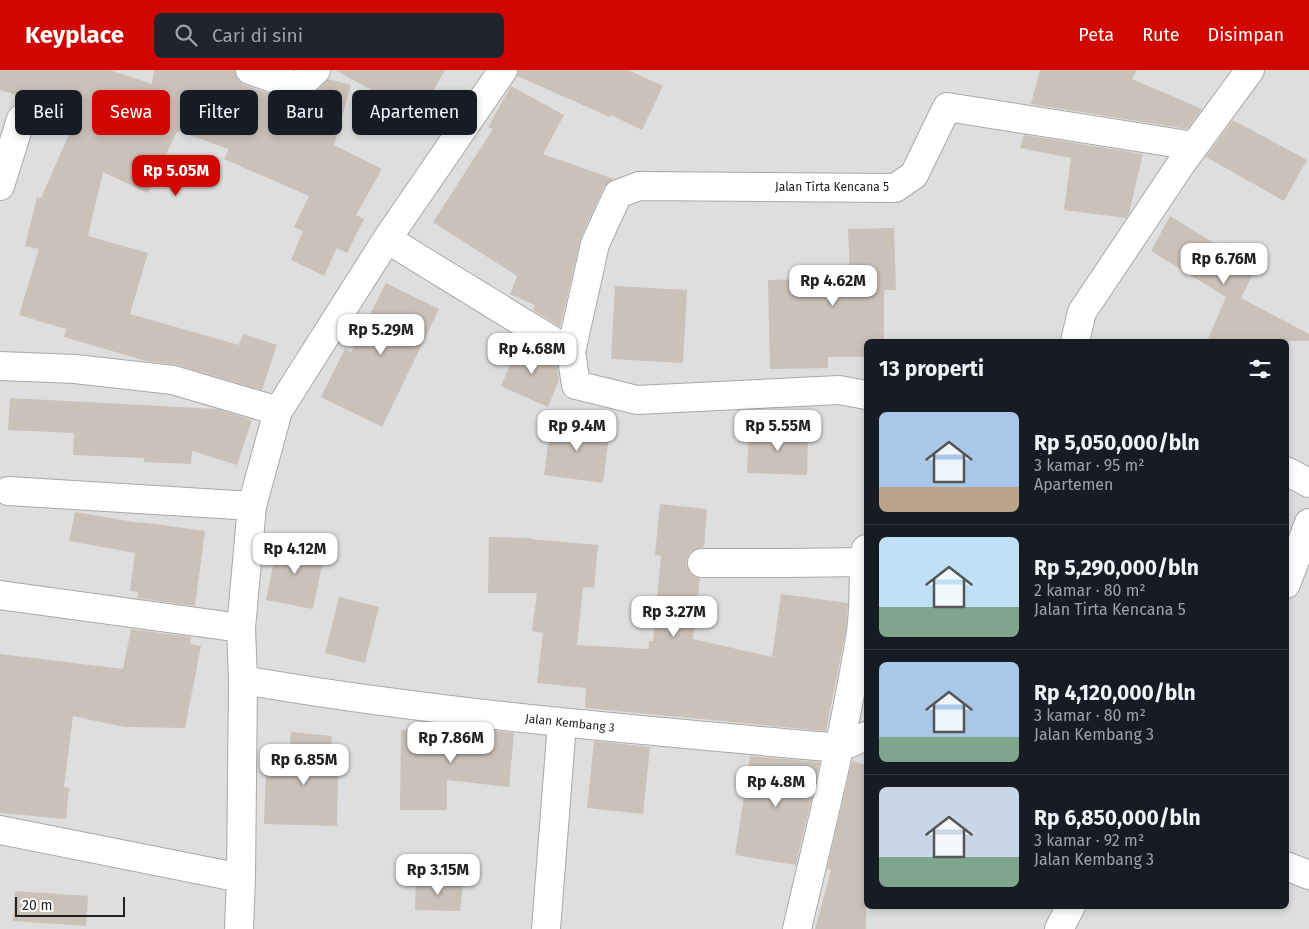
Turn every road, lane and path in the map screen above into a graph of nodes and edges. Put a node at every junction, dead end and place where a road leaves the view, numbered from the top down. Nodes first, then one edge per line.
1 (250, 70) edge
2 (316, 70) edge
3 (1250, 70) edge
4 (499, 71) edge
5 (16, 135) edge
6 (1194, 146) junction
7 (0, 186) edge
8 (387, 239) junction
9 (1075, 339) edge
10 (571, 352) junction
11 (0, 366) edge
12 (864, 395) edge
13 (278, 411) junction
14 (1289, 473) edge
15 (1309, 483) edge
16 (8, 491) dead end
17 (252, 506) junction
18 (1309, 523) edge
19 (864, 556) edge
20 (702, 563) dead end
21 (864, 574) edge
22 (1289, 576) edge
23 (0, 595) edge
24 (241, 628) junction
25 (243, 680) junction
26 (562, 723) junction
27 (864, 737) edge
28 (839, 748) junction
29 (0, 830) edge
30 (1289, 867) edge
31 (1309, 875) edge
32 (241, 878) junction
33 (1069, 909) edge
34 (239, 929) edge
35 (546, 929) edge
36 (797, 929) edge
37 (1059, 929) edge

1 - 2 street
3 - 6 street
4 - 8 street
5 - 7 street
6 - 9 street
6 - 10 street, Jalan Tirta Kencana 5
8 - 10 street
8 - 13 street
10 - 12 street
11 - 13 street
13 - 17 street
14 - 15 street
16 - 17 street
17 - 24 street
18 - 22 street
19 - 20 street
21 - 28 street
23 - 24 street
24 - 25 street
25 - 26 street, Jalan Kembang 3
25 - 32 street
26 - 28 street, Jalan Kembang 3
26 - 35 street
27 - 28 street, Jalan Kembang 3
28 - 36 street
29 - 32 street
30 - 31 street
32 - 34 street
33 - 37 street

